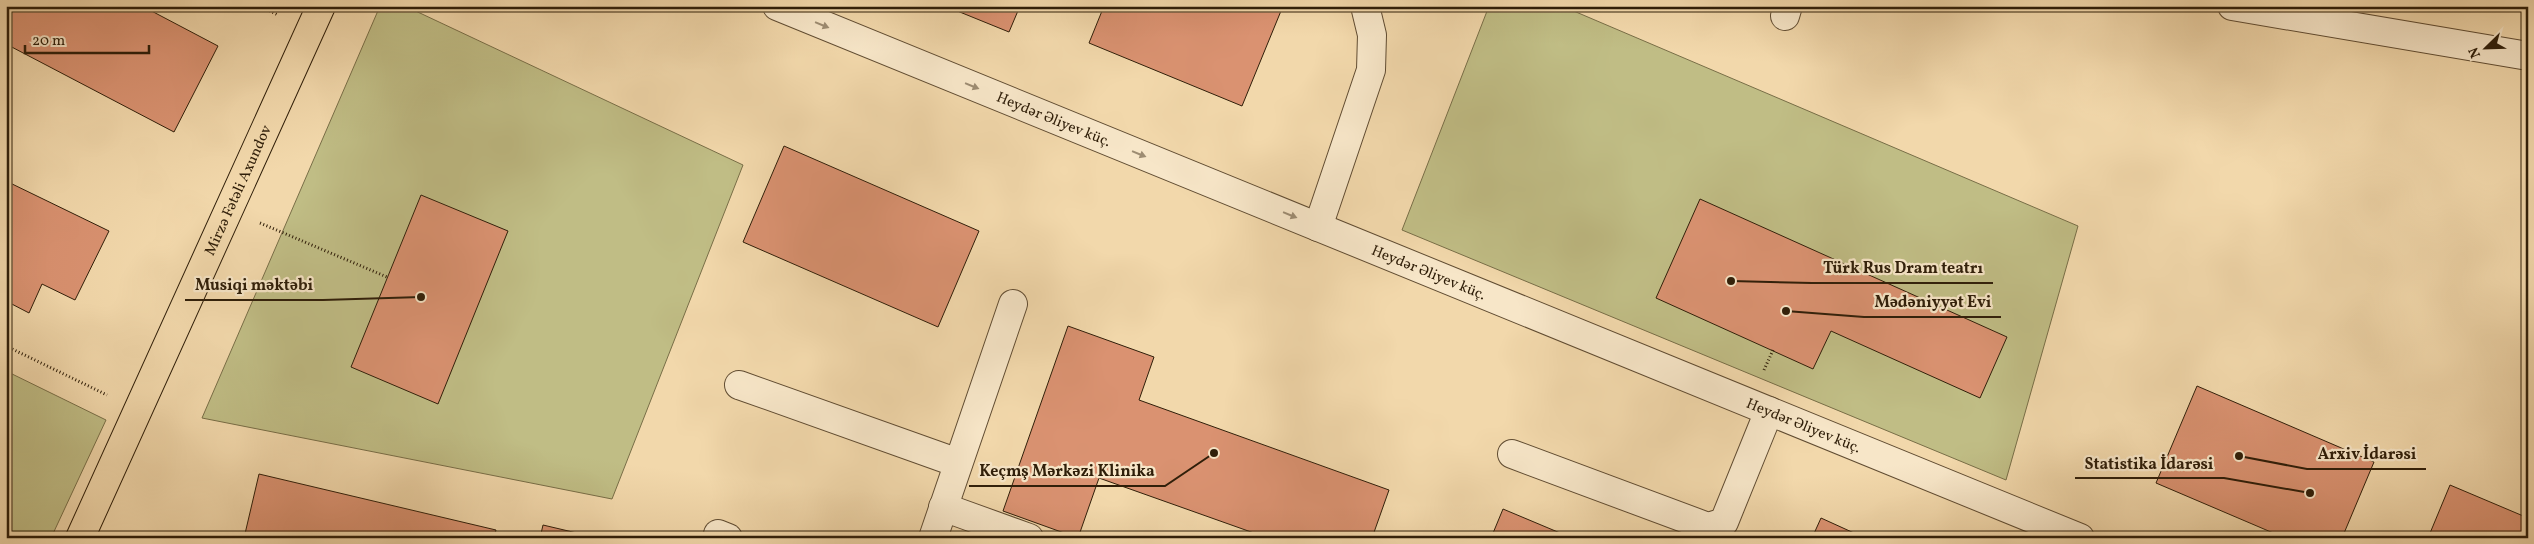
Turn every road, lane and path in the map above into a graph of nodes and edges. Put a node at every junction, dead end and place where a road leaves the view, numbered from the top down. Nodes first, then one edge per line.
1 (321, 6) edge
2 (777, 6) edge
3 (1365, 6) edge
4 (2232, 6) edge
5 (2528, 56) edge
6 (230, 210) junction
7 (1318, 227) junction
8 (387, 278) dead end
9 (1013, 304) dead end
10 (6, 346) edge
11 (740, 385) dead end
12 (139, 410) junction
13 (1769, 410) junction
14 (1512, 454) dead end
15 (958, 464) junction
16 (943, 507) junction
17 (80, 538) edge
18 (933, 538) edge
19 (1029, 538) edge
20 (2080, 538) edge

1 - 6 main road, Mirzə Fətəli Axundov
2 -> 7 street, Heydər Əliyev küç.
3 - 7 street
4 - 5 street
6 - 8 path
6 - 12 main road, Mirzə Fətəli Axundov
7 - 13 street, Heydər Əliyev küç.
9 - 15 street
10 - 12 path
11 - 15 street
12 - 17 main road, Mirzə Fətəli Axundov
13 - 14 street
13 - 20 street, Heydər Əliyev küç.
15 - 16 street
16 - 18 street
16 - 19 street

